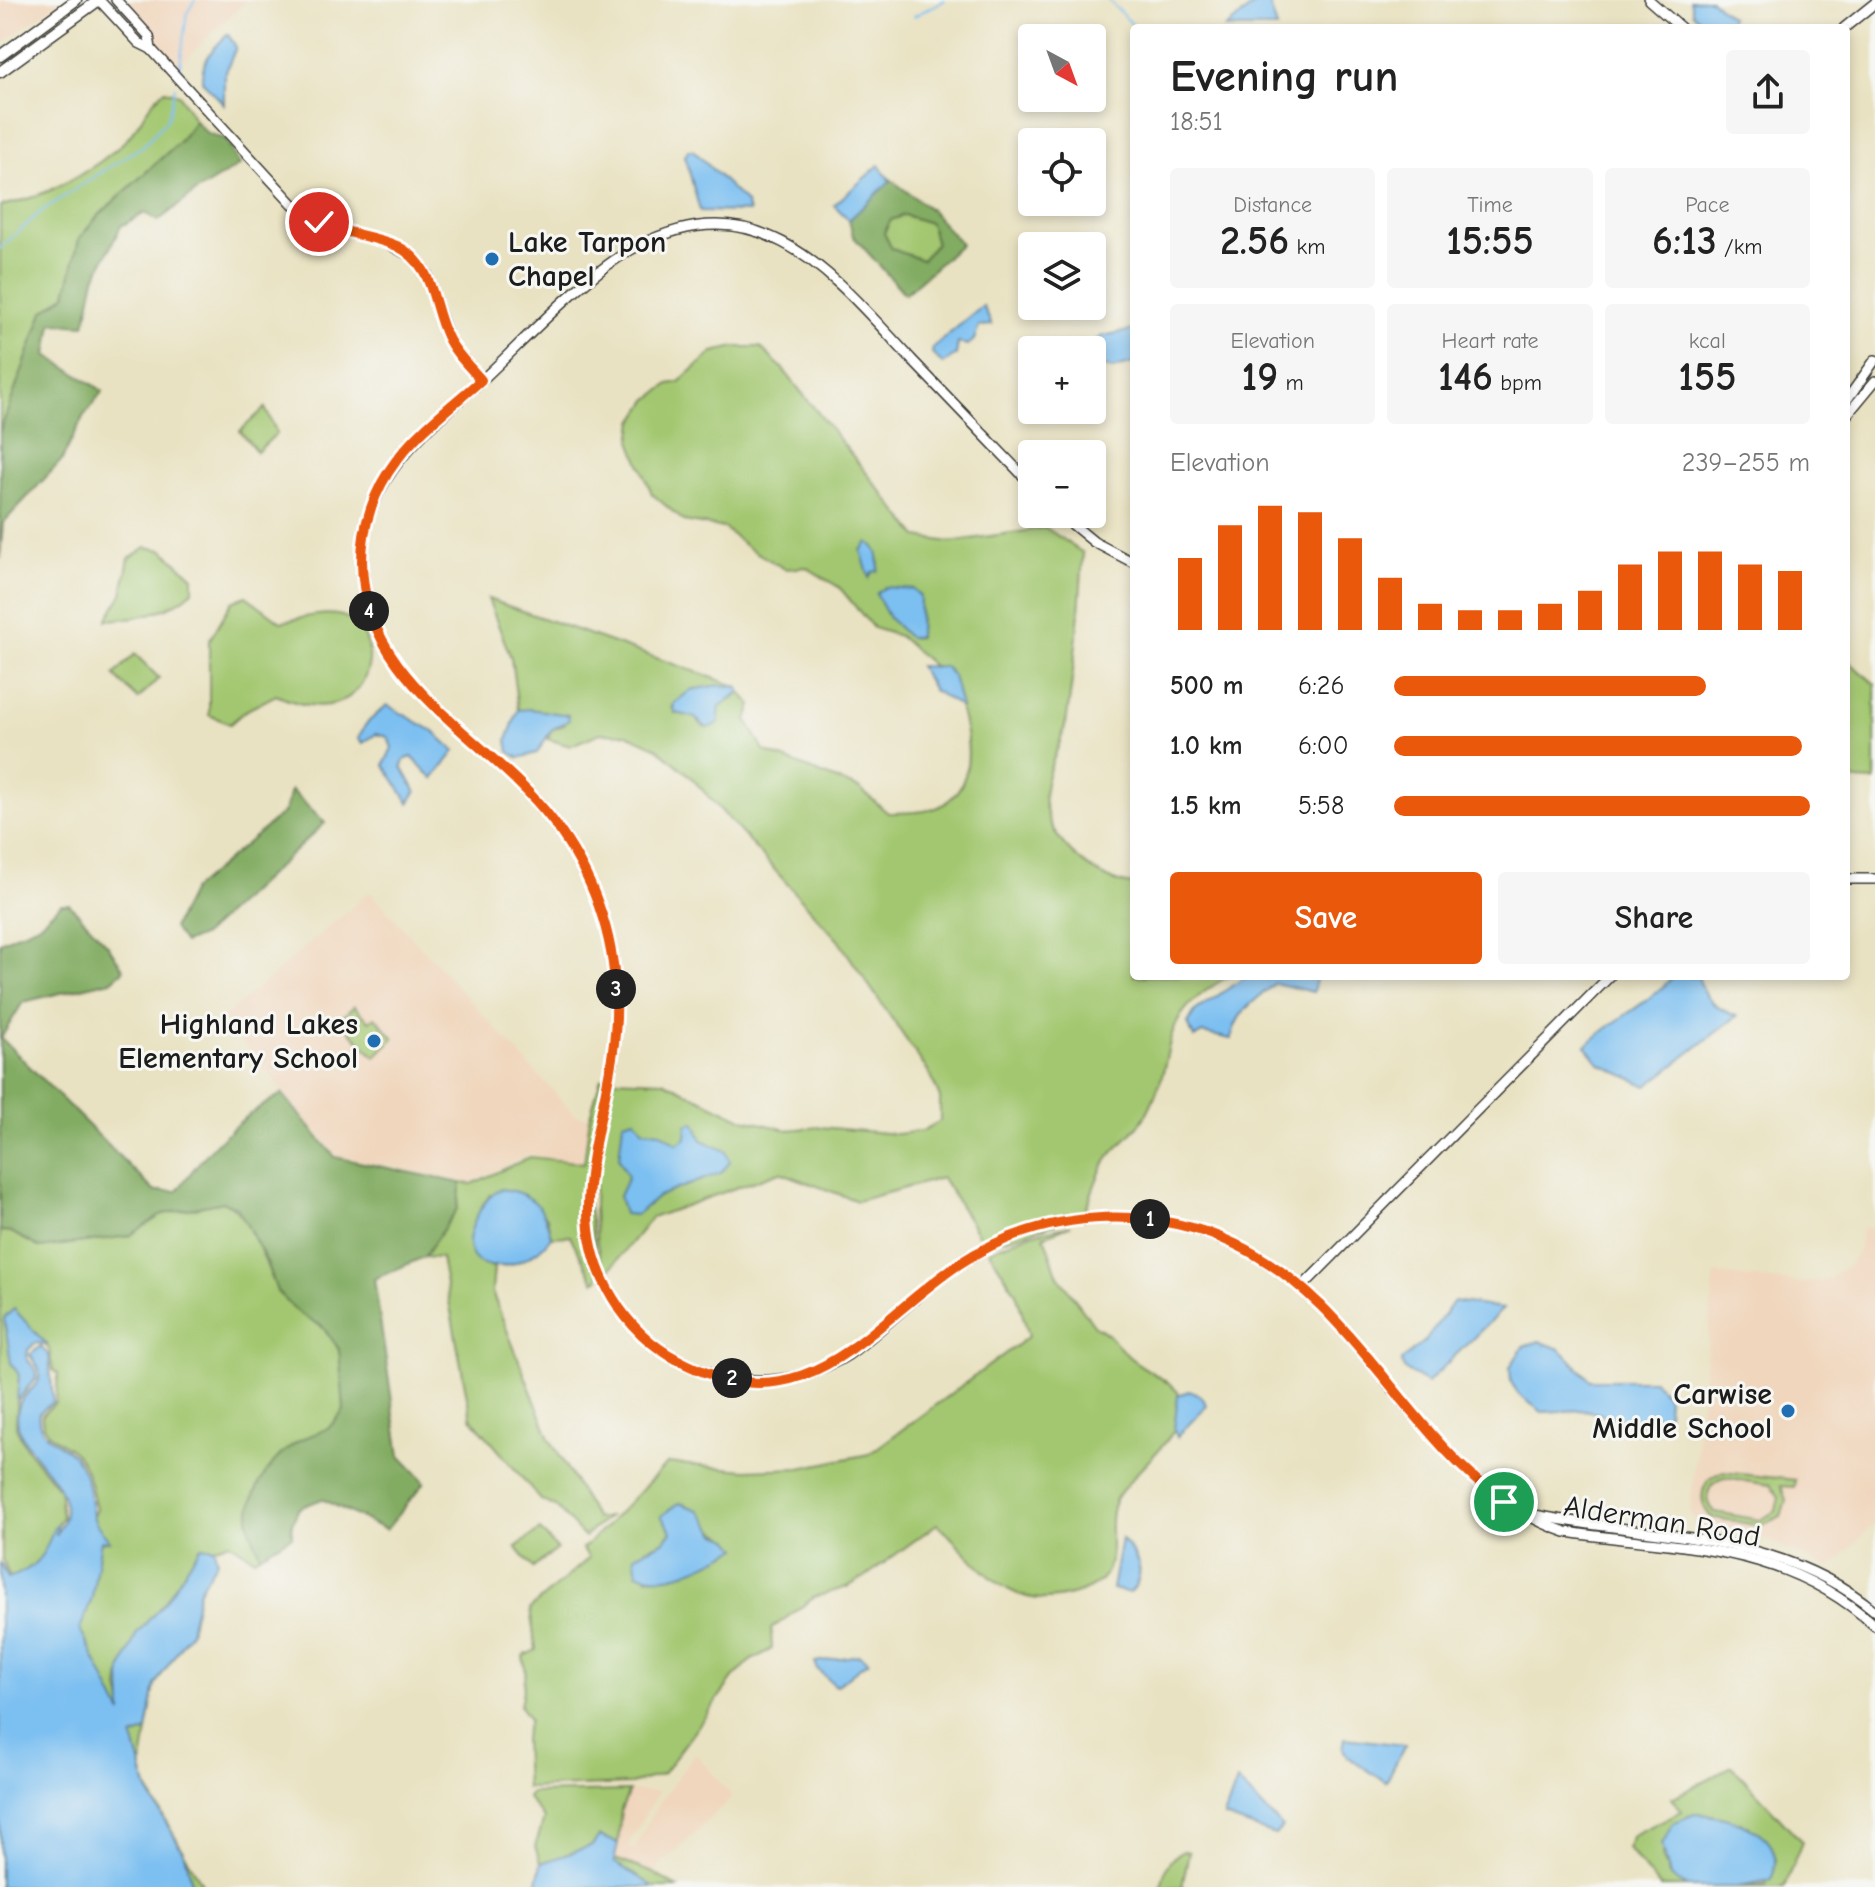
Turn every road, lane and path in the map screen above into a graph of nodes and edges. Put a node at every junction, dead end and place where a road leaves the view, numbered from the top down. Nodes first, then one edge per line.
1 (76, 0) edge
2 (99, 0) edge
3 (116, 0) edge
4 (1649, 0) edge
5 (1875, 3) edge
6 (1676, 24) edge
7 (1849, 24) edge
8 (151, 49) junction
9 (0, 56) edge
10 (0, 72) edge
11 (1875, 360) edge
12 (481, 380) junction
13 (1875, 381) edge
14 (1850, 395) edge
15 (1850, 411) edge
16 (1018, 470) edge
17 (1077, 528) edge
18 (1130, 561) edge
19 (1850, 879) edge
20 (1875, 879) edge
21 (1606, 980) edge
22 (1301, 1288) junction
23 (1522, 1513) junction
24 (1875, 1611) edge
25 (1875, 1626) edge

1 - 9 main road
2 - 8 street
2 - 10 main road
3 - 8 street
4 - 6 street
5 - 7 street
8 - 12 street
11 - 14 street
12 - 16 street, Alderman Road
12 - 22 street, Alderman Road
13 - 15 street
17 - 18 street
19 - 20 street
21 - 22 street
22 - 23 street, Alderman Road
23 - 24 street, Alderman Road
23 - 25 street, Alderman Road

